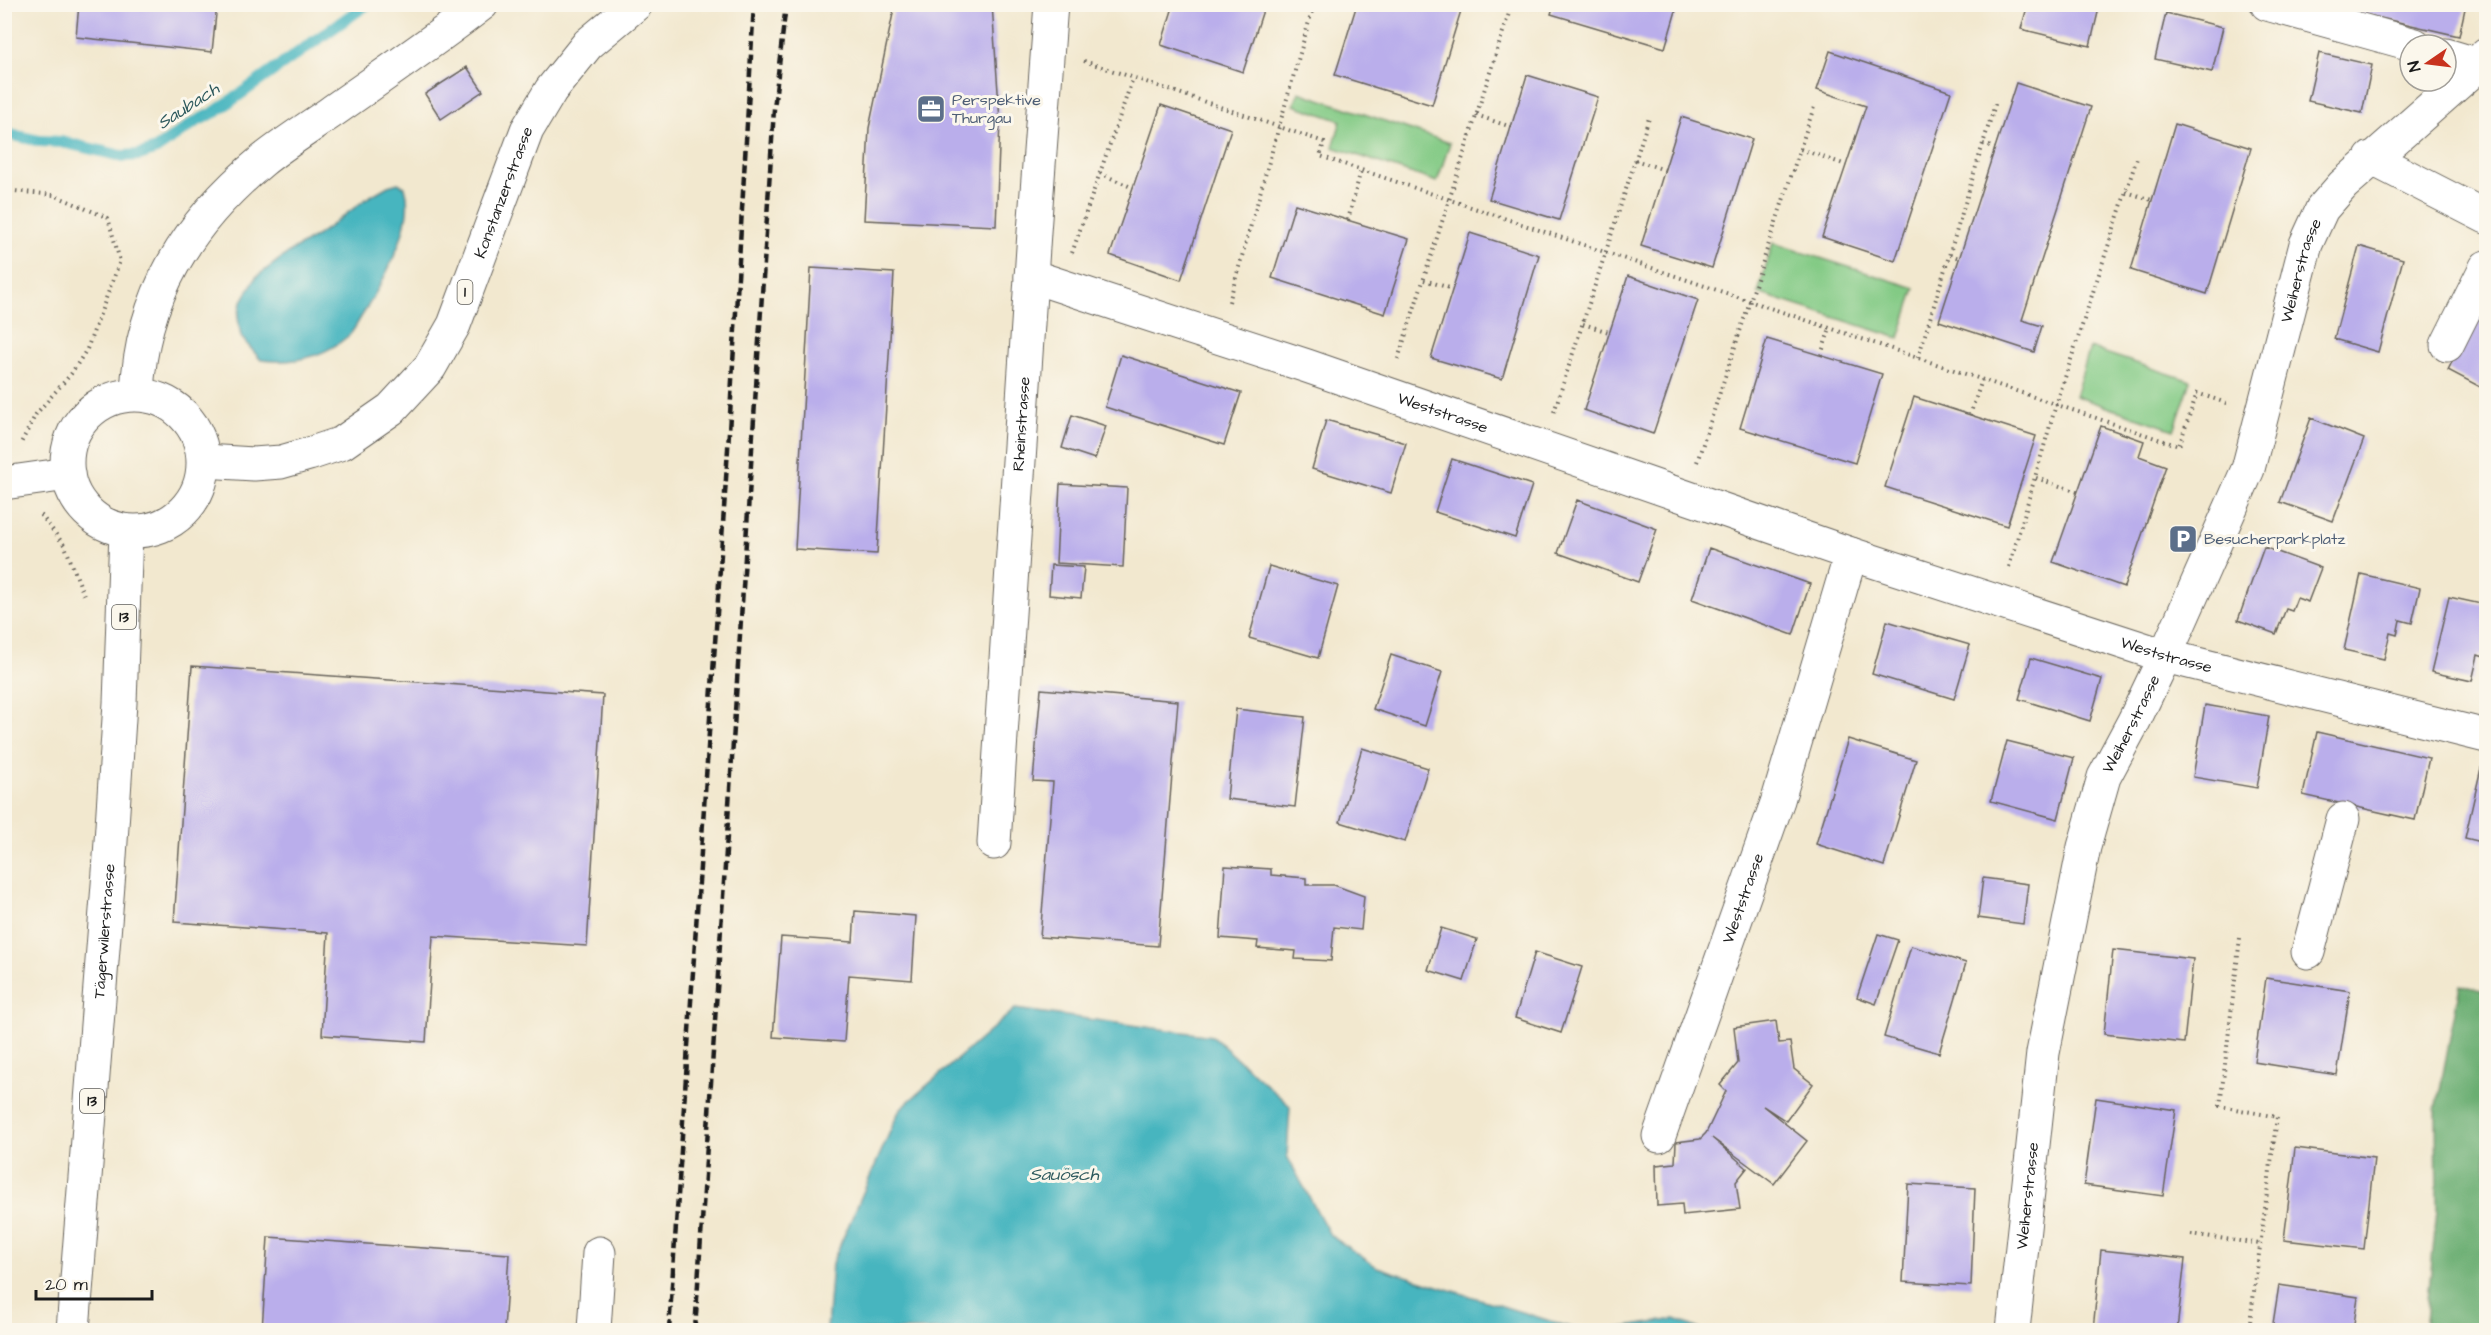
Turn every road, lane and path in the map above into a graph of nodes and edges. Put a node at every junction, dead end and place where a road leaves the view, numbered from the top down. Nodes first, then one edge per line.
1 (482, 4) edge
2 (636, 4) edge
3 (1052, 4) edge
4 (1314, 4) edge
5 (1512, 4) edge
6 (2267, 4) edge
7 (2398, 40) edge
8 (1049, 49) junction
9 (2458, 57) edge
10 (2483, 60) edge
11 (1133, 78) junction
12 (1996, 101) dead end
13 (1814, 106) dead end
14 (1476, 115) junction
15 (1648, 118) dead end
16 (1279, 127) junction
17 (1511, 127) dead end
18 (1983, 144) junction
19 (1995, 148) dead end
20 (1800, 149) junction
21 (2137, 158) dead end
22 (2371, 158) junction
23 (1635, 160) junction
24 (1846, 165) dead end
25 (1361, 170) junction
26 (1665, 170) dead end
27 (1100, 173) junction
28 (1133, 188) dead end
29 (4, 190) edge
30 (2126, 192) junction
31 (1449, 200) junction
32 (2152, 200) dead end
33 (2487, 217) edge
34 (1348, 220) dead end
35 (1605, 253) junction
36 (1950, 255) junction
37 (1959, 258) dead end
38 (2487, 267) edge
39 (1424, 280) junction
40 (1046, 281) junction
41 (1453, 289) dead end
42 (1750, 301) junction
43 (1583, 324) junction
44 (1830, 328) junction
45 (1610, 332) dead end
46 (1219, 338) junction
47 (2447, 345) dead end
48 (1821, 355) dead end
49 (1918, 358) junction
50 (1982, 380) junction
51 (137, 394) junction
52 (1387, 394) junction
53 (2056, 405) junction
54 (1970, 415) dead end
55 (2262, 415) junction
56 (1543, 447) junction
57 (204, 460) junction
58 (68, 474) junction
59 (2036, 478) junction
60 (12, 482) edge
61 (2078, 492) dead end
62 (1685, 497) junction
63 (126, 531) junction
64 (1851, 554) junction
65 (1998, 602) junction
66 (2165, 656) junction
67 (2487, 736) edge
68 (2343, 819) dead end
69 (994, 843) dead end
70 (2240, 938) dead end
71 (2308, 952) dead end
72 (1659, 1136) dead end
73 (2191, 1234) dead end
74 (2260, 1244) junction
75 (599, 1253) dead end
76 (73, 1330) edge
77 (594, 1330) edge
78 (2013, 1330) edge
79 (2249, 1330) edge

1 - 51 street
2 - 57 street, Konstanzerstrasse / 1
3 - 8 street, Rheinstrasse
4 - 16 path
5 - 14 path
6 - 7 street
8 - 11 path
8 - 40 street, Rheinstrasse
9 - 10 street, Weiherstrasse
10 - 22 street, Weiherstrasse
11 - 16 path
11 - 27 path
12 - 18 path
13 - 20 path
14 - 17 path
14 - 31 path
15 - 23 path
16 - 25 path
16 - 46 path
18 - 19 path
18 - 36 path
20 - 24 path
20 - 42 path
21 - 30 path
22 - 33 street
22 - 55 street, Weiherstrasse
23 - 26 path
23 - 35 path
25 - 31 path
25 - 34 path
27 - 28 path
27 - 40 path
29 - 60 path
30 - 32 path
30 - 53 path
31 - 35 path
31 - 39 path
35 - 42 path
35 - 43 path
36 - 37 path
36 - 49 path
38 - 47 street
39 - 41 path
39 - 52 path
40 - 46 street, Weststrasse
40 - 69 street, Rheinstrasse
42 - 44 path
42 - 62 path
43 - 45 path
43 - 56 path
44 - 48 path
44 - 49 path
46 - 52 street, Weststrasse
49 - 50 path
50 - 53 path
50 - 54 path
51 - 57 street
51 - 58 street
52 - 56 street, Weststrasse
53 - 55 path
53 - 59 path
55 - 66 street, Weiherstrasse
56 - 62 street, Weststrasse
57 - 63 street
58 - 60 street
58 - 63 street
59 - 61 path
59 - 65 path
62 - 64 street, Weststrasse
63 - 76 street, Tägerwilerstrasse / 13
64 - 65 street, Weststrasse
64 - 72 street, Weststrasse
65 - 66 street, Weststrasse
66 - 67 street, Weststrasse
66 - 78 street, Weiherstrasse
68 - 71 street
70 - 74 path
73 - 74 path
74 - 79 path
75 - 77 street

